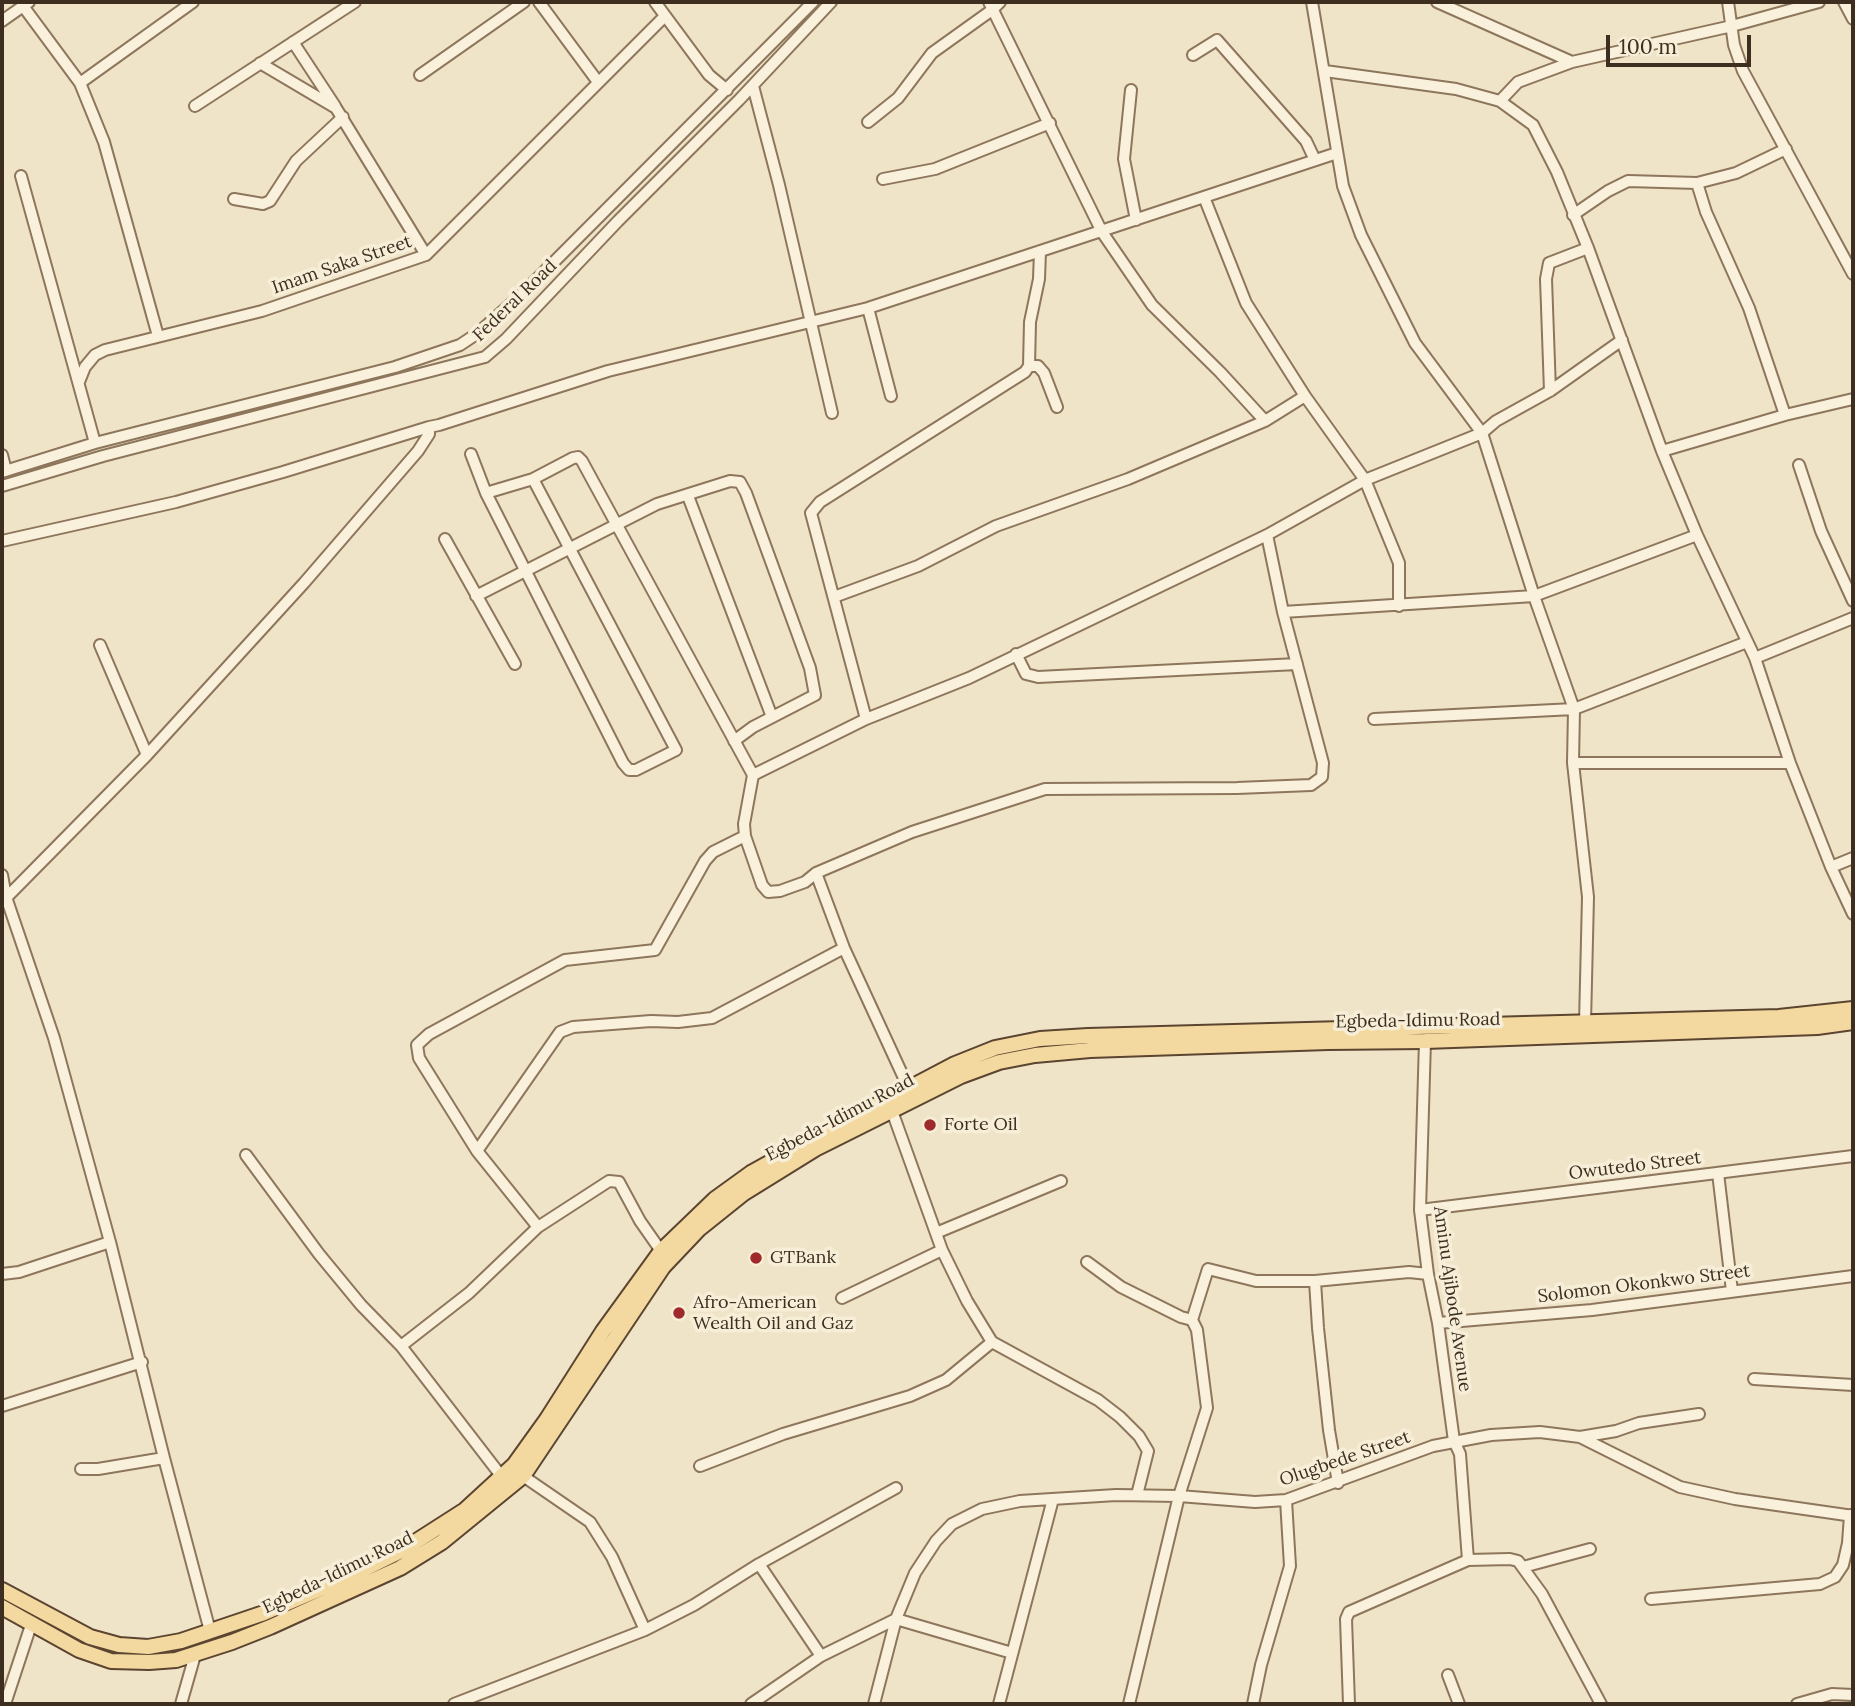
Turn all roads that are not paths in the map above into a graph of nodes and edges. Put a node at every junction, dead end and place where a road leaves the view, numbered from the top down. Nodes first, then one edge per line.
1 (193, 2) edge
2 (355, 2) edge
3 (524, 2) edge
4 (539, 2) edge
5 (655, 2) edge
6 (813, 2) edge
7 (831, 2) edge
8 (1312, 2) edge
9 (1437, 2) edge
10 (1728, 2) edge
11 (1819, 2) edge
12 (1844, 2) edge
13 (26, 4) edge
14 (994, 5) edge
15 (665, 16) junction
16 (1853, 19) edge
17 (2, 21) edge
18 (1732, 26) junction
19 (293, 42) junction
20 (1194, 55) dead end
21 (1572, 62) junction
22 (260, 63) junction
23 (1325, 71) junction
24 (419, 75) dead end
25 (598, 82) junction
26 (80, 83) junction
27 (753, 86) junction
28 (727, 90) junction
29 (1131, 90) dead end
30 (1500, 102) junction
31 (195, 106) dead end
32 (340, 113) junction
33 (868, 121) dead end
34 (1050, 123) junction
35 (1786, 149) junction
36 (1337, 153) junction
37 (1315, 160) junction
38 (21, 176) dead end
39 (883, 179) dead end
40 (1697, 183) junction
41 (1204, 197) junction
42 (234, 199) dead end
43 (1573, 215) junction
44 (1136, 220) junction
45 (1102, 232) junction
46 (578, 238) junction
47 (1588, 248) junction
48 (590, 250) junction
49 (1040, 251) junction
50 (426, 255) junction
51 (1853, 274) edge
52 (868, 309) junction
53 (810, 324) junction
54 (158, 336) junction
55 (1622, 340) junction
56 (1029, 366) junction
57 (79, 382) junction
58 (1550, 391) junction
59 (891, 396) dead end
60 (1305, 396) junction
61 (1853, 399) edge
62 (1057, 407) dead end
63 (832, 413) dead end
64 (1785, 415) junction
65 (1265, 421) junction
66 (429, 427) junction
67 (1482, 433) junction
68 (95, 443) junction
69 (1662, 451) junction
70 (471, 454) dead end
71 (2, 455) edge
72 (1799, 465) dead end
73 (4, 472) edge
74 (533, 479) junction
75 (1365, 480) junction
76 (2, 486) edge
77 (486, 493) junction
78 (688, 496) junction
79 (616, 527) junction
80 (1267, 534) junction
81 (1697, 535) junction
82 (444, 538) dead end
83 (2, 541) edge
84 (571, 549) junction
85 (525, 571) junction
86 (476, 596) junction
87 (1534, 596) junction
88 (834, 597) junction
89 (1853, 601) edge
90 (1399, 606) junction
91 (1283, 612) junction
92 (1853, 618) edge
93 (1747, 642) junction
94 (100, 645) dead end
95 (1016, 654) junction
96 (1755, 658) junction
97 (514, 664) dead end
98 (1297, 664) junction
99 (1574, 709) junction
100 (772, 716) junction
101 (866, 719) junction
102 (1374, 719) dead end
103 (734, 741) junction
104 (147, 755) junction
105 (1573, 762) junction
106 (1790, 762) junction
107 (753, 775) junction
108 (746, 836) junction
109 (1853, 858) edge
110 (1831, 867) junction
111 (816, 873) junction
112 (2, 874) edge
113 (4, 899) edge
114 (1853, 914) edge
115 (844, 948) junction
116 (1853, 1009) edge
117 (1853, 1022) edge
118 (1585, 1023) junction
119 (1424, 1041) junction
120 (909, 1089) junction
121 (892, 1111) junction
122 (477, 1151) junction
123 (246, 1155) dead end
124 (1853, 1156) edge
125 (1718, 1173) junction
126 (1062, 1181) dead end
127 (1420, 1210) junction
128 (538, 1227) junction
129 (936, 1233) junction
130 (110, 1242) junction
131 (943, 1250) junction
132 (662, 1251) junction
133 (1087, 1262) dead end
134 (2, 1274) edge
135 (1428, 1274) junction
136 (1853, 1276) edge
137 (1315, 1281) junction
138 (1732, 1291) junction
139 (842, 1298) dead end
140 (1192, 1320) junction
141 (1438, 1323) junction
142 (992, 1342) junction
143 (401, 1346) junction
144 (142, 1362) junction
145 (586, 1371) junction
146 (1754, 1379) dead end
147 (1853, 1385) edge
148 (2, 1406) edge
149 (1699, 1414) dead end
150 (1580, 1437) junction
151 (1454, 1441) junction
152 (164, 1458) junction
153 (700, 1466) dead end
154 (81, 1469) dead end
155 (523, 1476) junction
156 (502, 1477) junction
157 (1338, 1483) junction
158 (896, 1488) dead end
159 (1137, 1495) junction
160 (1179, 1496) junction
161 (1053, 1499) junction
162 (1286, 1500) junction
163 (1852, 1515) edge
164 (1590, 1549) dead end
165 (1468, 1560) junction
166 (759, 1564) junction
167 (1523, 1567) junction
168 (2, 1590) edge
169 (1651, 1599) dead end
170 (2, 1607) edge
171 (897, 1619) junction
172 (267, 1620) junction
173 (32, 1622) junction
174 (645, 1630) junction
175 (210, 1631) junction
176 (1012, 1653) junction
177 (195, 1655) junction
178 (821, 1656) junction
179 (1448, 1675) dead end
180 (1853, 1695) edge
181 (5, 1704) edge
182 (181, 1704) edge
183 (454, 1704) edge
184 (751, 1704) edge
185 (874, 1704) edge
186 (999, 1704) edge
187 (1129, 1704) edge
188 (1253, 1704) edge
189 (1349, 1704) edge
190 (1459, 1704) edge
191 (1601, 1704) edge
192 (1797, 1704) edge

1 - 26 street
2 - 19 street
3 - 24 street
4 - 25 street
5 - 15 street
6 - 28 street, Federal Road
7 - 27 street, Federal Road
8 - 23 street
9 - 21 street
10 - 18 street
11 - 18 street
12 - 16 street
13 - 17 street
13 - 26 street
14 - 33 street
14 - 34 street
15 - 25 street, Imam Saka Street
15 - 28 street
18 - 21 street
18 - 35 street
19 - 22 street
19 - 32 street
20 - 37 street
21 - 30 street
22 - 31 street
22 - 32 street
23 - 30 street
23 - 36 street
25 - 50 street, Imam Saka Street
26 - 54 street
27 - 48 street, Federal Road
27 - 53 street
28 - 46 street, Federal Road
29 - 44 street
30 - 43 street
32 - 42 street
32 - 50 street
34 - 39 street
34 - 45 street
35 - 40 street
35 - 51 street
36 - 37 street
36 - 67 street
37 - 41 street
38 - 57 street
40 - 43 street
40 - 64 street
41 - 44 street
41 - 60 street
43 - 47 street
44 - 45 street
45 - 49 street
45 - 65 street
46 - 48 street
46 - 68 street, Federal Road
47 - 55 street
47 - 58 street
48 - 76 street, Federal Road
49 - 52 street
49 - 56 street
50 - 54 street, Imam Saka Street
52 - 53 street
52 - 59 street
53 - 63 street
53 - 66 street
54 - 57 street, Imam Saka Street
55 - 58 street
55 - 69 street
56 - 62 street
56 - 88 street
57 - 68 street
58 - 67 street
60 - 65 street
60 - 75 street
61 - 64 street
64 - 69 street
65 - 88 street
66 - 83 street
66 - 104 street
67 - 75 street
67 - 87 street
68 - 73 street, Federal Road
69 - 81 street
70 - 77 street
71 - 73 street
72 - 89 street
74 - 77 street
74 - 79 street
74 - 84 street
75 - 80 street
75 - 90 street
77 - 85 street
78 - 79 street
78 - 100 street
78 - 100 street
79 - 84 street
79 - 103 street
80 - 91 street
80 - 95 street
81 - 87 street
81 - 93 street
82 - 86 street
84 - 85 street
84 - 85 street
85 - 86 street
86 - 97 street
87 - 90 street
87 - 99 street
88 - 101 street
90 - 91 street
91 - 98 street
92 - 96 street
93 - 96 street
93 - 99 street
94 - 104 street
95 - 98 street
95 - 101 street
96 - 106 street
98 - 111 street
99 - 102 street
99 - 105 street
100 - 103 street
101 - 107 street
103 - 107 street
104 - 113 street
105 - 106 street
105 - 118 street
106 - 110 street
107 - 108 street
108 - 111 street
108 - 122 street
109 - 110 street
110 - 114 street
111 - 115 street
112 - 113 street
113 - 130 street
115 - 120 street
115 - 122 street
116 - 118 main road, Egbeda-Idimu Road
117 - 119 main road, Egbeda-Idimu Road
118 - 120 main road, Egbeda-Idimu Road
119 - 121 main road, Egbeda-Idimu Road
119 - 127 street, Aminu Ajibode Avenue
120 - 132 main road, Egbeda-Idimu Road
121 - 129 street
121 - 145 main road, Egbeda-Idimu Road
122 - 128 street
123 - 143 street
124 - 125 street, Owutedo Street
125 - 127 street, Owutedo Street
125 - 138 street
126 - 129 street
127 - 135 street, Aminu Ajibode Avenue
128 - 132 street
128 - 143 street
129 - 131 street
130 - 134 street
130 - 144 street
131 - 139 street
131 - 142 street
132 - 145 main road, Egbeda-Idimu Road
133 - 140 street
135 - 137 street
135 - 141 street, Aminu Ajibode Avenue
136 - 138 street, Solomon Okonkwo Street
137 - 140 street
137 - 157 street
138 - 141 street, Solomon Okonkwo Street
140 - 160 street
141 - 151 street, Aminu Ajibode Avenue
142 - 153 street
142 - 159 street
143 - 156 street
144 - 148 street
144 - 152 street
145 - 155 main road, Egbeda-Idimu Road
145 - 156 main road, Egbeda-Idimu Road
146 - 147 street
149 - 150 street
150 - 151 street, Olugbede Street
150 - 163 street, Olugbede Street
151 - 157 street, Olugbede Street
151 - 165 street, Aminu Ajibode Avenue
152 - 154 street
152 - 175 street
155 - 172 main road, Egbeda-Idimu Road
155 - 174 street
156 - 172 main road, Egbeda-Idimu Road
157 - 162 street, Olugbede Street
158 - 166 street
159 - 160 street, Olugbede Street
159 - 161 street, Olugbede Street
160 - 162 street, Olugbede Street
160 - 187 street
161 - 171 street, Olugbede Street
161 - 176 street
162 - 188 street
163 - 169 street
164 - 167 street
165 - 167 street
165 - 189 street
166 - 174 street
166 - 178 street
167 - 191 street
168 - 175 main road, Egbeda-Idimu Road
170 - 173 main road, Egbeda-Idimu Road
171 - 176 street
171 - 178 street
171 - 185 street, Olugbede Street
172 - 175 main road, Egbeda-Idimu Road
172 - 177 main road, Egbeda-Idimu Road
173 - 177 main road, Egbeda-Idimu Road
173 - 181 street
174 - 183 street
176 - 186 street
177 - 182 street
178 - 184 street
179 - 190 street
180 - 192 street

